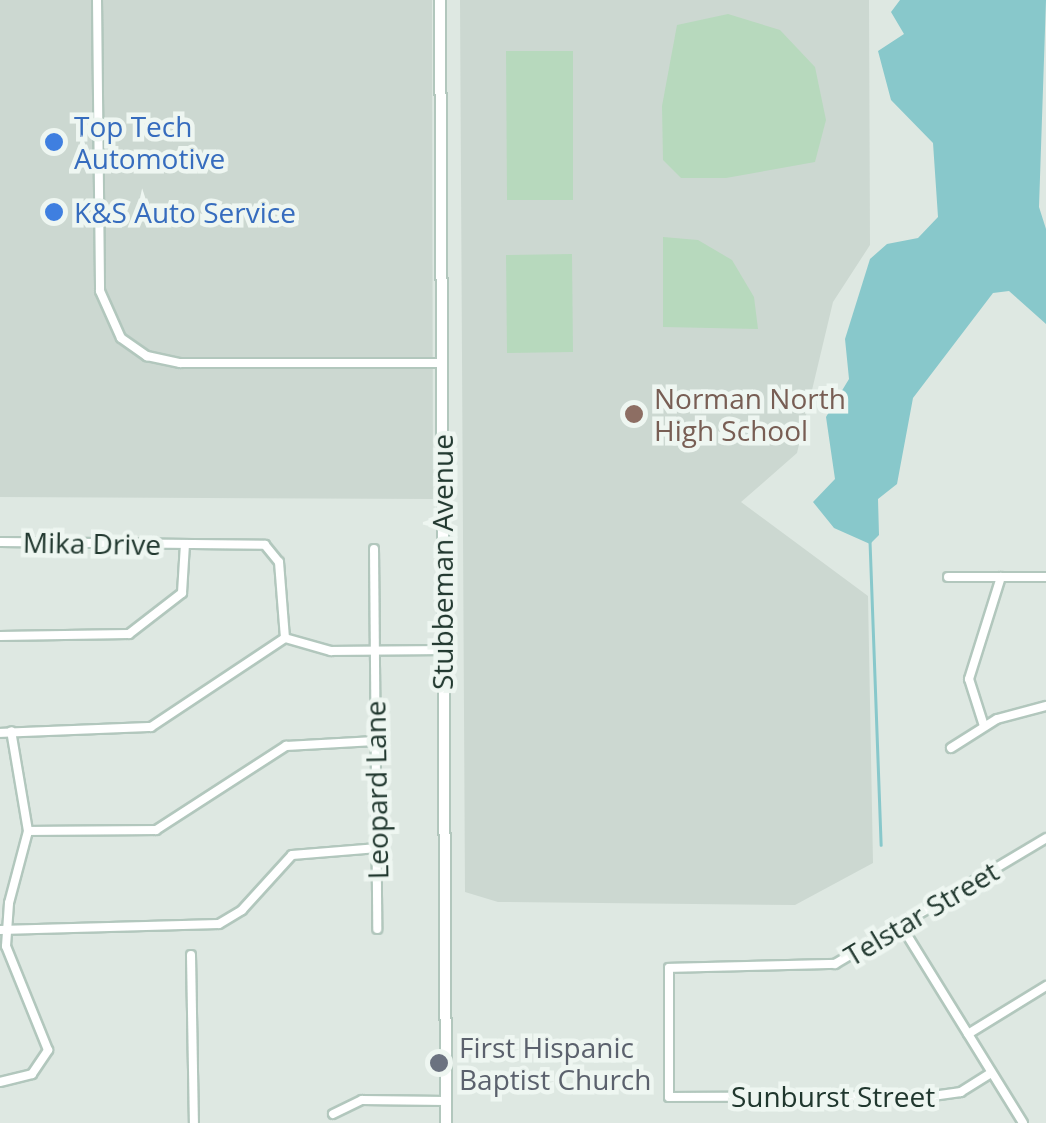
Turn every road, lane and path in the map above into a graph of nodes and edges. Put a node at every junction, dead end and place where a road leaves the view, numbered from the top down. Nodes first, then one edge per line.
1 (97, 0) edge
2 (440, 0) edge
3 (441, 363) junction
4 (0, 542) edge
5 (185, 544) junction
6 (374, 550) dead end
7 (1001, 577) junction
8 (1046, 577) edge
9 (948, 578) dead end
10 (0, 636) edge
11 (286, 638) junction
12 (443, 650) junction
13 (374, 651) junction
14 (1046, 706) edge
15 (984, 726) junction
16 (11, 731) junction
17 (0, 733) edge
18 (375, 741) junction
19 (950, 748) dead end
20 (28, 831) junction
21 (1046, 838) edge
22 (378, 848) junction
23 (902, 927) junction
24 (2, 929) edge
25 (377, 929) dead end
26 (190, 955) dead end
27 (1046, 986) edge
28 (968, 1034) junction
29 (992, 1073) junction
30 (0, 1082) edge
31 (669, 1097) joint
32 (446, 1101) junction
33 (333, 1114) dead end
34 (194, 1123) edge
35 (446, 1123) edge
36 (1023, 1123) edge

1 - 3 street
2 - 3 street, Stubbeman Avenue
3 - 12 street, Stubbeman Avenue
4 - 5 street, Mika Drive
5 - 10 street
5 - 11 street, Mika Drive
6 - 13 street, Leopard Lane
7 - 8 street
7 - 9 street
7 - 15 street
11 - 13 street
11 - 16 street
12 - 13 street
12 - 32 street, Stubbeman Avenue
13 - 18 street, Leopard Lane
14 - 15 street
15 - 19 street
16 - 17 street
16 - 20 street
18 - 20 street
18 - 22 street, Leopard Lane
20 - 24 street
21 - 23 street, Telstar Street
22 - 24 street
22 - 25 street, Leopard Lane
23 - 28 street
23 - 31 street, Telstar Street
24 - 30 street
26 - 34 street
27 - 28 street
28 - 29 street
29 - 31 street, Sunburst Street
29 - 36 street
32 - 33 street
32 - 35 street, Stubbeman Avenue

